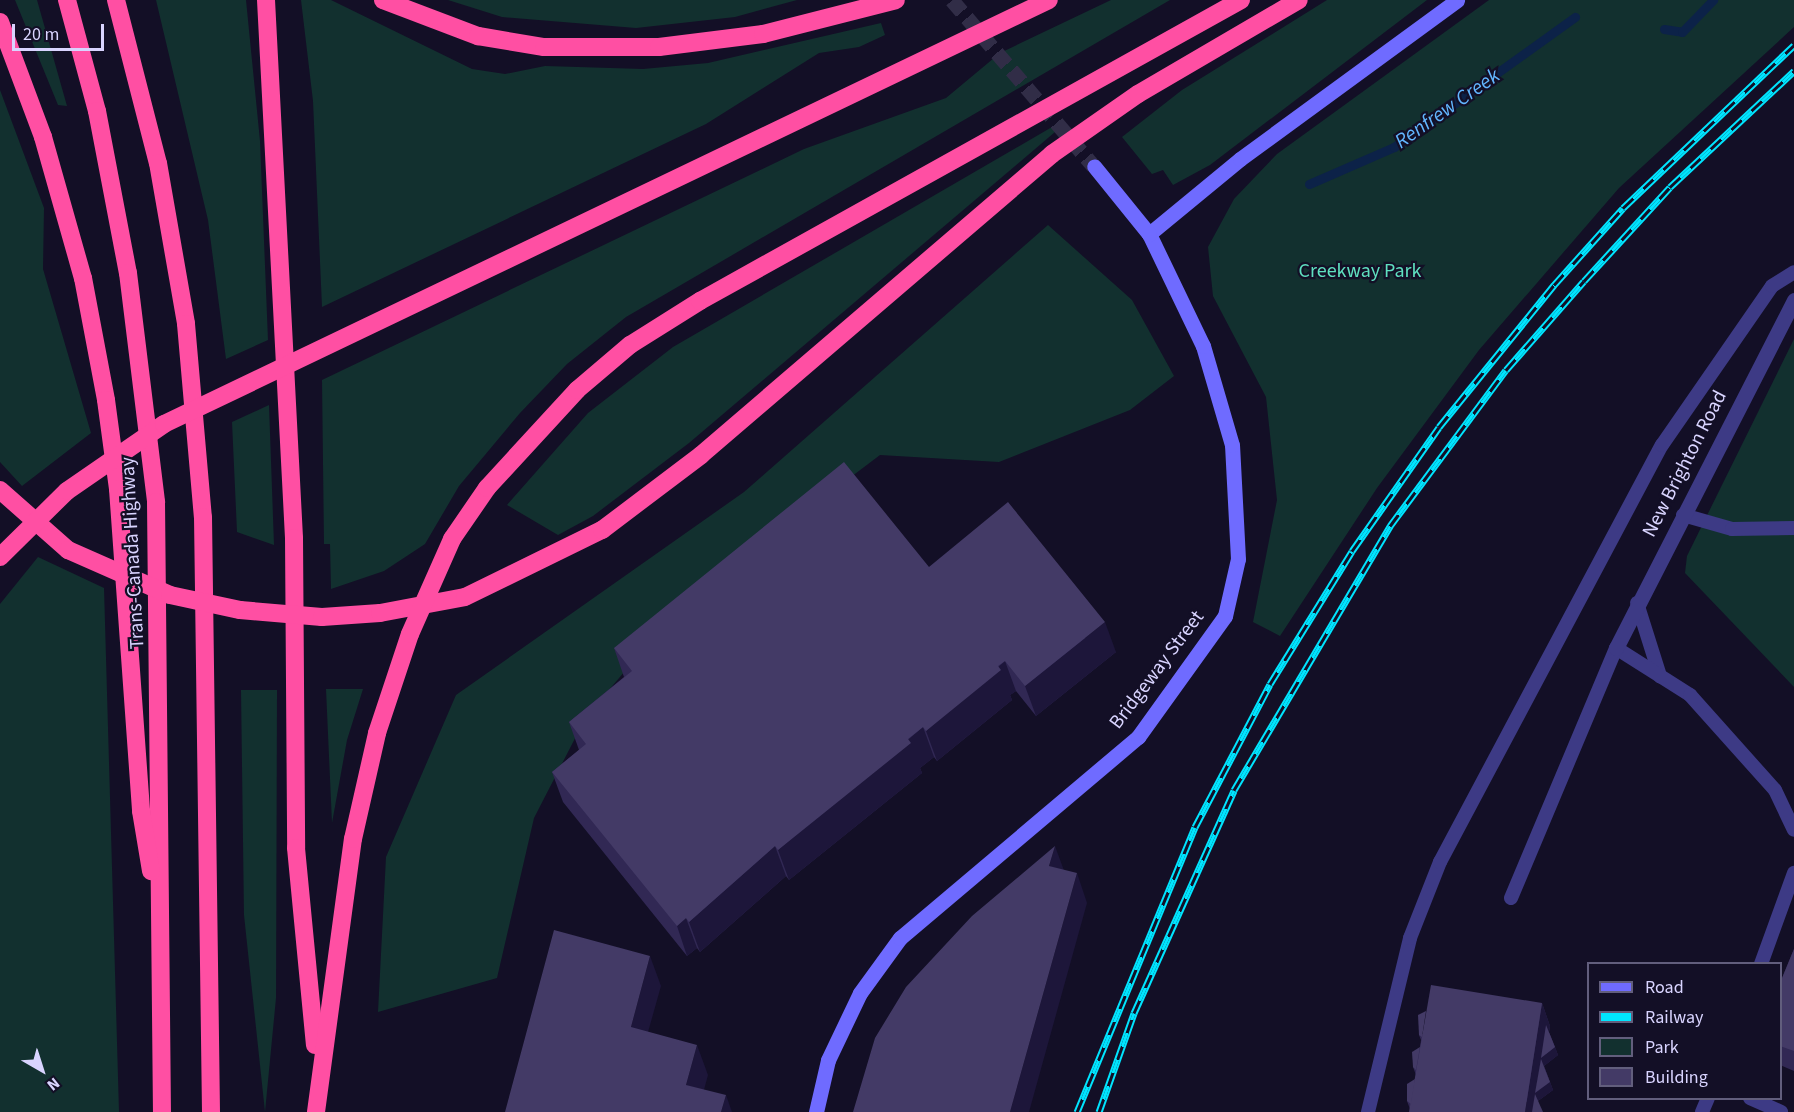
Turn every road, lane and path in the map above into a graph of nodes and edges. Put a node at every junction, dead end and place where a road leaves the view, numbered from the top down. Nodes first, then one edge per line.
1 (67, 0) edge
2 (116, 0) edge
3 (266, 0) edge
4 (383, 0) edge
5 (896, 0) edge
6 (1049, 0) edge
7 (1241, 0) edge
8 (1299, 0) edge
9 (1457, 0) edge
10 (0, 22) edge
11 (1094, 166) tunnel mouth
12 (1149, 234) junction
13 (1794, 272) edge
14 (1794, 300) edge
15 (0, 490) edge
16 (1683, 515) junction
17 (1794, 528) edge
18 (0, 557) edge
19 (1637, 603) junction
20 (1616, 648) junction
21 (1660, 676) junction
22 (1794, 830) edge
23 (1794, 873) edge
24 (1511, 898) dead end
25 (158, 914) junction
26 (1761, 962) edge
27 (317, 1071) junction
28 (1755, 1100) edge
29 (162, 1112) edge
30 (211, 1112) edge
31 (316, 1112) edge
32 (816, 1112) edge
33 (1368, 1112) edge
34 (1782, 1112) edge

1 - 25 highway, Trans-Canada Highway
2 - 30 highway
3 - 27 highway
4 - 5 highway
6 - 18 highway
7 - 27 highway
8 - 15 highway
9 - 12 street
10 - 25 highway
11 - 12 street, Bridgeway Street
12 - 32 street, Bridgeway Street
13 - 33 lane
14 - 16 street, New Brighton Road
16 - 17 lane
16 - 19 street, New Brighton Road
19 - 20 street, New Brighton Road
19 - 21 lane
20 - 21 lane
20 - 24 lane
21 - 22 lane
23 - 26 lane
25 - 29 highway, Trans-Canada Highway
27 - 31 highway
28 - 34 lane

